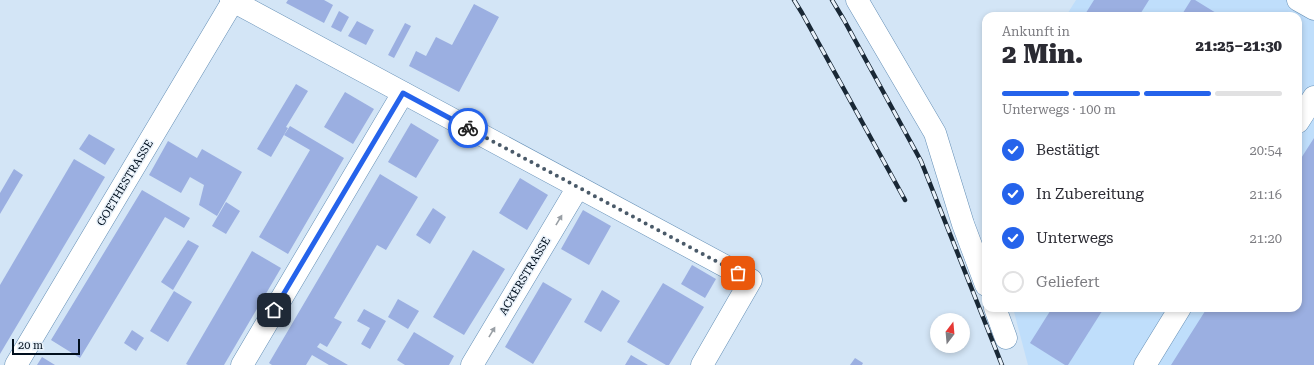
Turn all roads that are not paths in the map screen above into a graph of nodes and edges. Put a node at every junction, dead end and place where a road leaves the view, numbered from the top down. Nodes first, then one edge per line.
1 (857, 0) edge
2 (1298, 0) edge
3 (232, 1) edge
4 (1314, 9) edge
5 (403, 93) junction
6 (1314, 97) edge
7 (1302, 116) edge
8 (578, 187) junction
9 (982, 274) edge
10 (996, 312) edge
11 (1178, 312) edge
12 (1006, 338) dead end
13 (16, 365) edge
14 (242, 365) edge
15 (472, 365) edge
16 (702, 365) edge
17 (1145, 365) edge

1 - 9 street
2 - 4 street
3 - 5 street
3 - 13 street, GOETHESTRASSE
5 - 8 street
5 - 14 street
6 - 7 street
15 -> 8 street, ACKERSTRASSE
8 - 16 street
10 - 12 street
11 - 17 street

